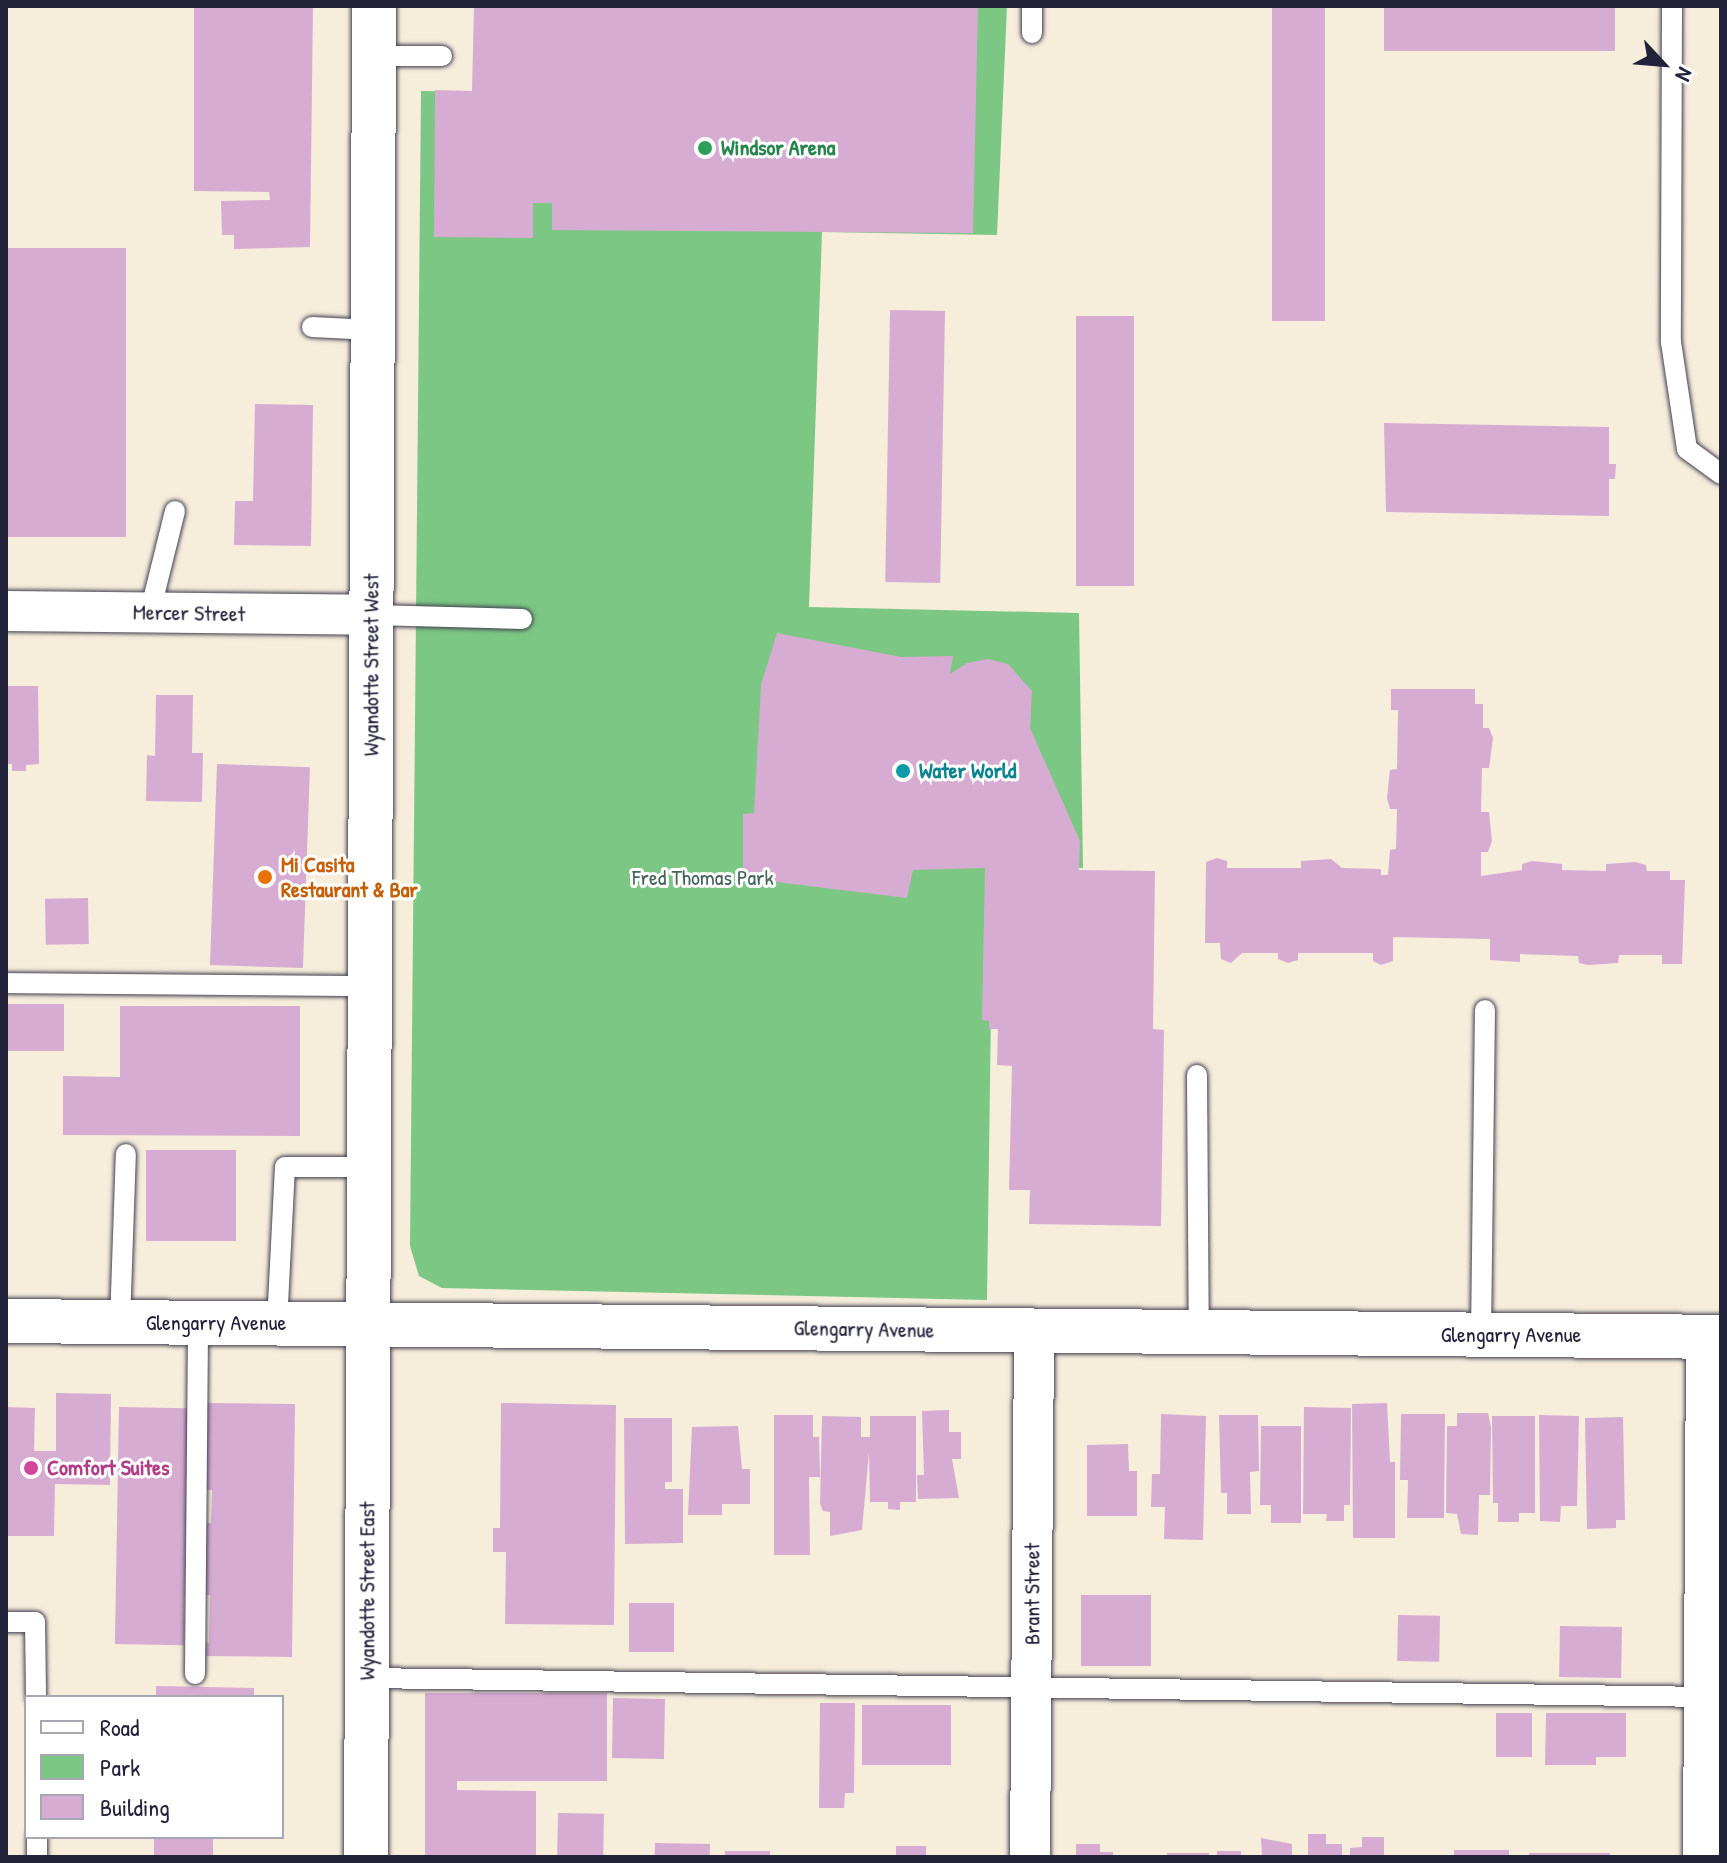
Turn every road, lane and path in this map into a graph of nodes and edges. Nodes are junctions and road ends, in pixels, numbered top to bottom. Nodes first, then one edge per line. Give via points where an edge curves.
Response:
1 (374, 6) edge
2 (1032, 6) edge
3 (1672, 6) edge
4 (1032, 33) dead end
5 (374, 56) junction
6 (442, 56) dead end
7 (312, 327) dead end
8 (373, 330) junction
9 (1721, 474) edge
10 (175, 511) dead end
11 (6, 611) edge
12 (150, 612) junction
13 (372, 615) junction
14 (522, 619) dead end
15 (6, 983) edge
16 (369, 986) junction
17 (1485, 1010) dead end
18 (1197, 1075) dead end
19 (126, 1154) dead end
20 (368, 1167) junction
21 (6, 1321) edge
22 (120, 1322) junction
23 (198, 1323) junction
24 (277, 1324) junction
25 (368, 1324) junction
26 (1034, 1331) junction
27 (1199, 1332) junction
28 (1481, 1335) junction
29 (1714, 1337) edge
30 (6, 1622) edge
31 (195, 1674) dead end
32 (366, 1678) junction
33 (1031, 1687) junction
34 (36, 1695) edge
35 (1704, 1697) junction
36 (366, 1857) edge
37 (1030, 1857) edge
38 (1703, 1857) edge

1 - 5 main road, Wyandotte Street West
2 - 4 lane
3 - 9 lane via 1671,342 1687,449
5 - 6 lane
5 - 8 main road, Wyandotte Street West
7 - 8 lane
8 - 13 main road, Wyandotte Street West
10 - 12 lane
11 - 12 street, Mercer Street
12 - 13 street, Mercer Street
13 - 14 lane
13 - 16 main road, Wyandotte Street West
15 - 16 lane
16 - 20 main road, Wyandotte Street West
17 - 28 lane
18 - 27 lane
19 - 22 lane
20 - 24 lane via 285,1167
20 - 25 main road, Wyandotte Street West
21 - 22 main road, Glengarry Avenue
22 - 23 main road, Glengarry Avenue
23 - 24 main road, Glengarry Avenue
23 - 31 lane
24 - 25 main road, Glengarry Avenue
25 - 26 main road, Glengarry Avenue
25 - 32 main road, Wyandotte Street East
26 - 27 main road, Glengarry Avenue
26 - 33 street, Brant Street
27 - 28 main road, Glengarry Avenue
28 - 29 main road, Glengarry Avenue
29 - 35 street
30 - 34 lane via 35,1622
32 - 33 lane
32 - 36 main road, Wyandotte Street East
33 - 35 lane
33 - 37 street, Brant Street
35 - 38 street

